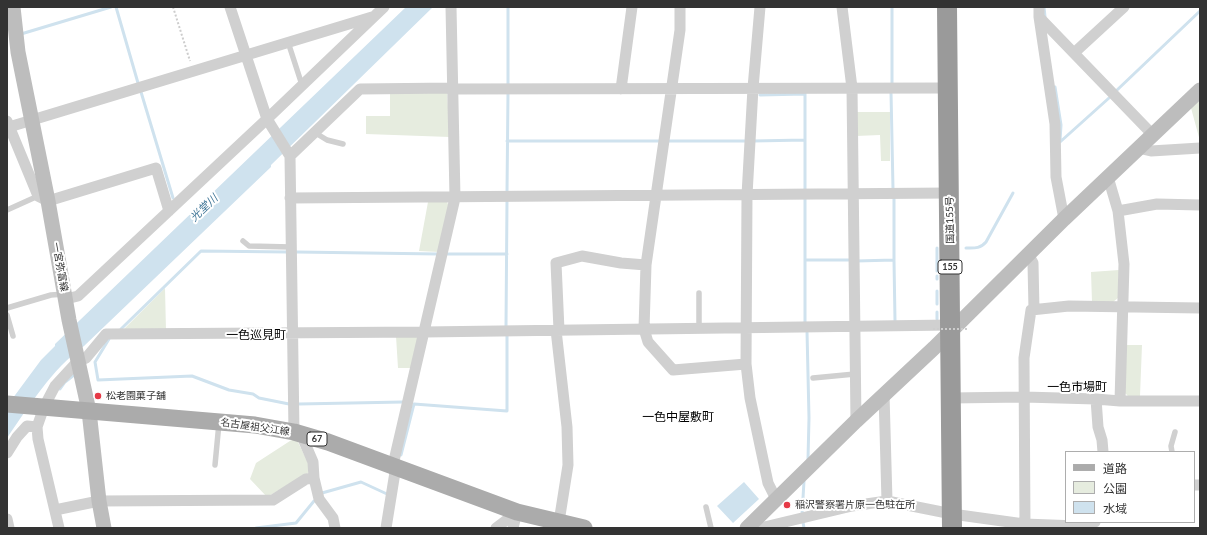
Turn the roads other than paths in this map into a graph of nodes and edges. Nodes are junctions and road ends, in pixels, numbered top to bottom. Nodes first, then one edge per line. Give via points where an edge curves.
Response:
1 (13, 7) edge
2 (230, 7) edge
3 (384, 7) edge
4 (451, 7) edge
5 (632, 7) edge
6 (680, 7) edge
7 (760, 7) edge
8 (842, 7) edge
9 (947, 7) edge
10 (1124, 7) edge
11 (1039, 12) edge
12 (374, 16) junction
13 (288, 42) junction
14 (1074, 53) junction
15 (245, 55) junction
16 (302, 85) junction
17 (753, 88) junction
18 (852, 88) junction
19 (948, 88) junction
20 (453, 89) junction
21 (621, 89) junction
22 (672, 89) junction
23 (1200, 90) edge
24 (31, 120) junction
25 (269, 122) junction
26 (8, 124) edge
27 (314, 132) junction
28 (1152, 134) junction
29 (343, 144) dead end
30 (1138, 148) junction
31 (1200, 148) edge
32 (289, 155) junction
33 (1108, 177) junction
34 (949, 193) junction
35 (852, 194) junction
36 (747, 195) junction
37 (656, 196) junction
38 (290, 198) junction
39 (455, 198) junction
40 (43, 199) junction
41 (1200, 204) edge
42 (7, 210) edge
43 (169, 211) junction
44 (1118, 211) junction
45 (1064, 219) junction
46 (243, 241) dead end
47 (291, 247) junction
48 (1028, 254) junction
49 (646, 265) junction
50 (699, 293) dead end
51 (65, 296) junction
52 (1122, 307) junction
53 (7, 308) edge
54 (1200, 308) edge
55 (1034, 310) junction
56 (7, 315) edge
57 (854, 326) junction
58 (699, 328) junction
59 (746, 328) junction
60 (951, 328) junction
61 (644, 329) junction
62 (558, 330) junction
63 (292, 332) junction
64 (424, 332) junction
65 (13, 336) dead end
66 (78, 360) junction
67 (746, 364) junction
68 (855, 374) junction
69 (813, 378) dead end
70 (884, 394) junction
71 (1024, 397) junction
72 (951, 398) junction
73 (1096, 399) junction
74 (1120, 401) junction
75 (1200, 401) edge
76 (7, 404) edge
77 (41, 407) junction
78 (89, 411) junction
79 (856, 421) junction
80 (219, 422) junction
81 (37, 427) junction
82 (1174, 432) dead end
83 (298, 433) junction
84 (1103, 451) edge
85 (1172, 451) edge
86 (7, 453) edge
87 (215, 465) dead end
88 (394, 466) junction
89 (314, 478) junction
90 (776, 499) junction
91 (99, 501) junction
92 (887, 501) junction
93 (706, 508) dead end
94 (55, 510) junction
95 (7, 519) edge
96 (515, 520) edge
97 (952, 521) edge
98 (559, 522) junction
99 (1092, 523) edge
100 (1025, 526) edge
101 (1078, 527) edge
102 (9, 528) edge
103 (59, 528) edge
104 (104, 528) edge
105 (335, 528) edge
106 (386, 528) edge
107 (496, 528) edge
108 (584, 528) edge
109 (711, 528) edge
110 (751, 528) edge

1 - 24 street, 一宮弥富線 via 18,52
2 - 15 street
3 - 12 street
4 - 20 street
5 - 21 street
6 - 22 street via 680,30
7 - 17 street
8 - 18 street
9 - 19 highway, 国道155号 / 155
10 - 14 street
11 - 14 street
11 - 45 street via 1055,124 1056,177
12 - 13 street
12 - 16 street
13 - 15 street
13 - 16 lane
14 - 28 street
15 - 24 street
15 - 25 street
16 - 25 street
17 - 18 street
17 - 22 street
17 - 36 street
18 - 19 street
18 - 35 street
19 - 34 highway, 国道155号 / 155
20 - 21 street
20 - 27 street via 360,89
20 - 39 street
21 - 22 street
22 - 37 street
23 - 28 street
24 - 26 street
24 - 40 street, 一宮弥富線
25 - 32 street
25 - 43 street
26 - 40 street
27 - 29 lane via 327,140
27 - 32 street
28 - 30 street
30 - 31 street via 1151,151
30 - 33 street
32 - 38 street
33 - 44 street
33 - 45 street
34 - 35 street
34 - 60 highway, 国道155号 / 155
35 - 36 street
35 - 57 street
36 - 37 street
36 - 59 street
37 - 39 street
37 - 49 street
38 - 39 street
38 - 47 street
39 - 64 street
40 - 42 lane
40 - 43 street via 156,168
40 - 51 street, 一宮弥富線
41 - 44 street via 1157,204
43 - 51 street via 78,296
44 - 52 street via 1124,264
45 - 48 street
46 - 47 lane via 248,246
47 - 63 street
48 - 55 street via 1033,263
48 - 60 street
49 - 61 street
49 - 62 street via 582,256 556,263
50 - 58 lane
51 - 53 lane via 51,295
51 - 66 street, 一宮弥富線
52 - 54 street
52 - 55 street via 1069,306
52 - 74 street
55 - 71 street via 1031,310 1024,358
56 - 65 lane
57 - 59 street
57 - 60 street
57 - 68 street
58 - 59 street
58 - 61 street
59 - 67 street
60 - 70 street
60 - 72 highway, 国道155号 / 155
61 - 62 street
61 - 67 street via 648,342 673,370
62 - 64 street
62 - 98 street via 568,465
63 - 64 street
63 - 66 street via 106,334 86,358
63 - 83 street
64 - 88 street
66 - 77 street
66 - 78 street, 一宮弥富線
67 - 90 street via 750,398 768,483
68 - 69 lane
68 - 79 street
70 - 79 street
70 - 92 street
71 - 72 street
71 - 73 street
71 - 100 street
72 - 97 highway, 国道155号 / 155
73 - 74 street
73 - 84 street
74 - 75 street
76 - 77 main road, 名古屋祖父江線 / 67
77 - 78 main road, 名古屋祖父江線 / 67
77 - 81 street
78 - 80 main road, 名古屋祖父江線 / 67
78 - 91 street, 一宮弥富線
79 - 90 street
80 - 83 main road, 名古屋祖父江線 / 67
80 - 87 lane
81 - 86 street via 27,426
81 - 94 street
82 - 85 lane
83 - 88 main road, 名古屋祖父江線 / 67
83 - 89 street via 312,462
88 - 96 main road, 名古屋祖父江線 / 67
88 - 106 street
89 - 91 street via 306,480 273,500
89 - 105 street via 319,498 333,518
90 - 110 street
91 - 94 street
91 - 104 street, 一宮弥富線
92 - 97 street
92 - 110 street
93 - 109 lane
94 - 103 street
95 - 102 street
96 - 98 main road, 名古屋祖父江線 / 67
96 - 107 street
97 - 100 street
98 - 108 main road, 名古屋祖父江線 / 67
99 - 101 street
100 - 101 street

